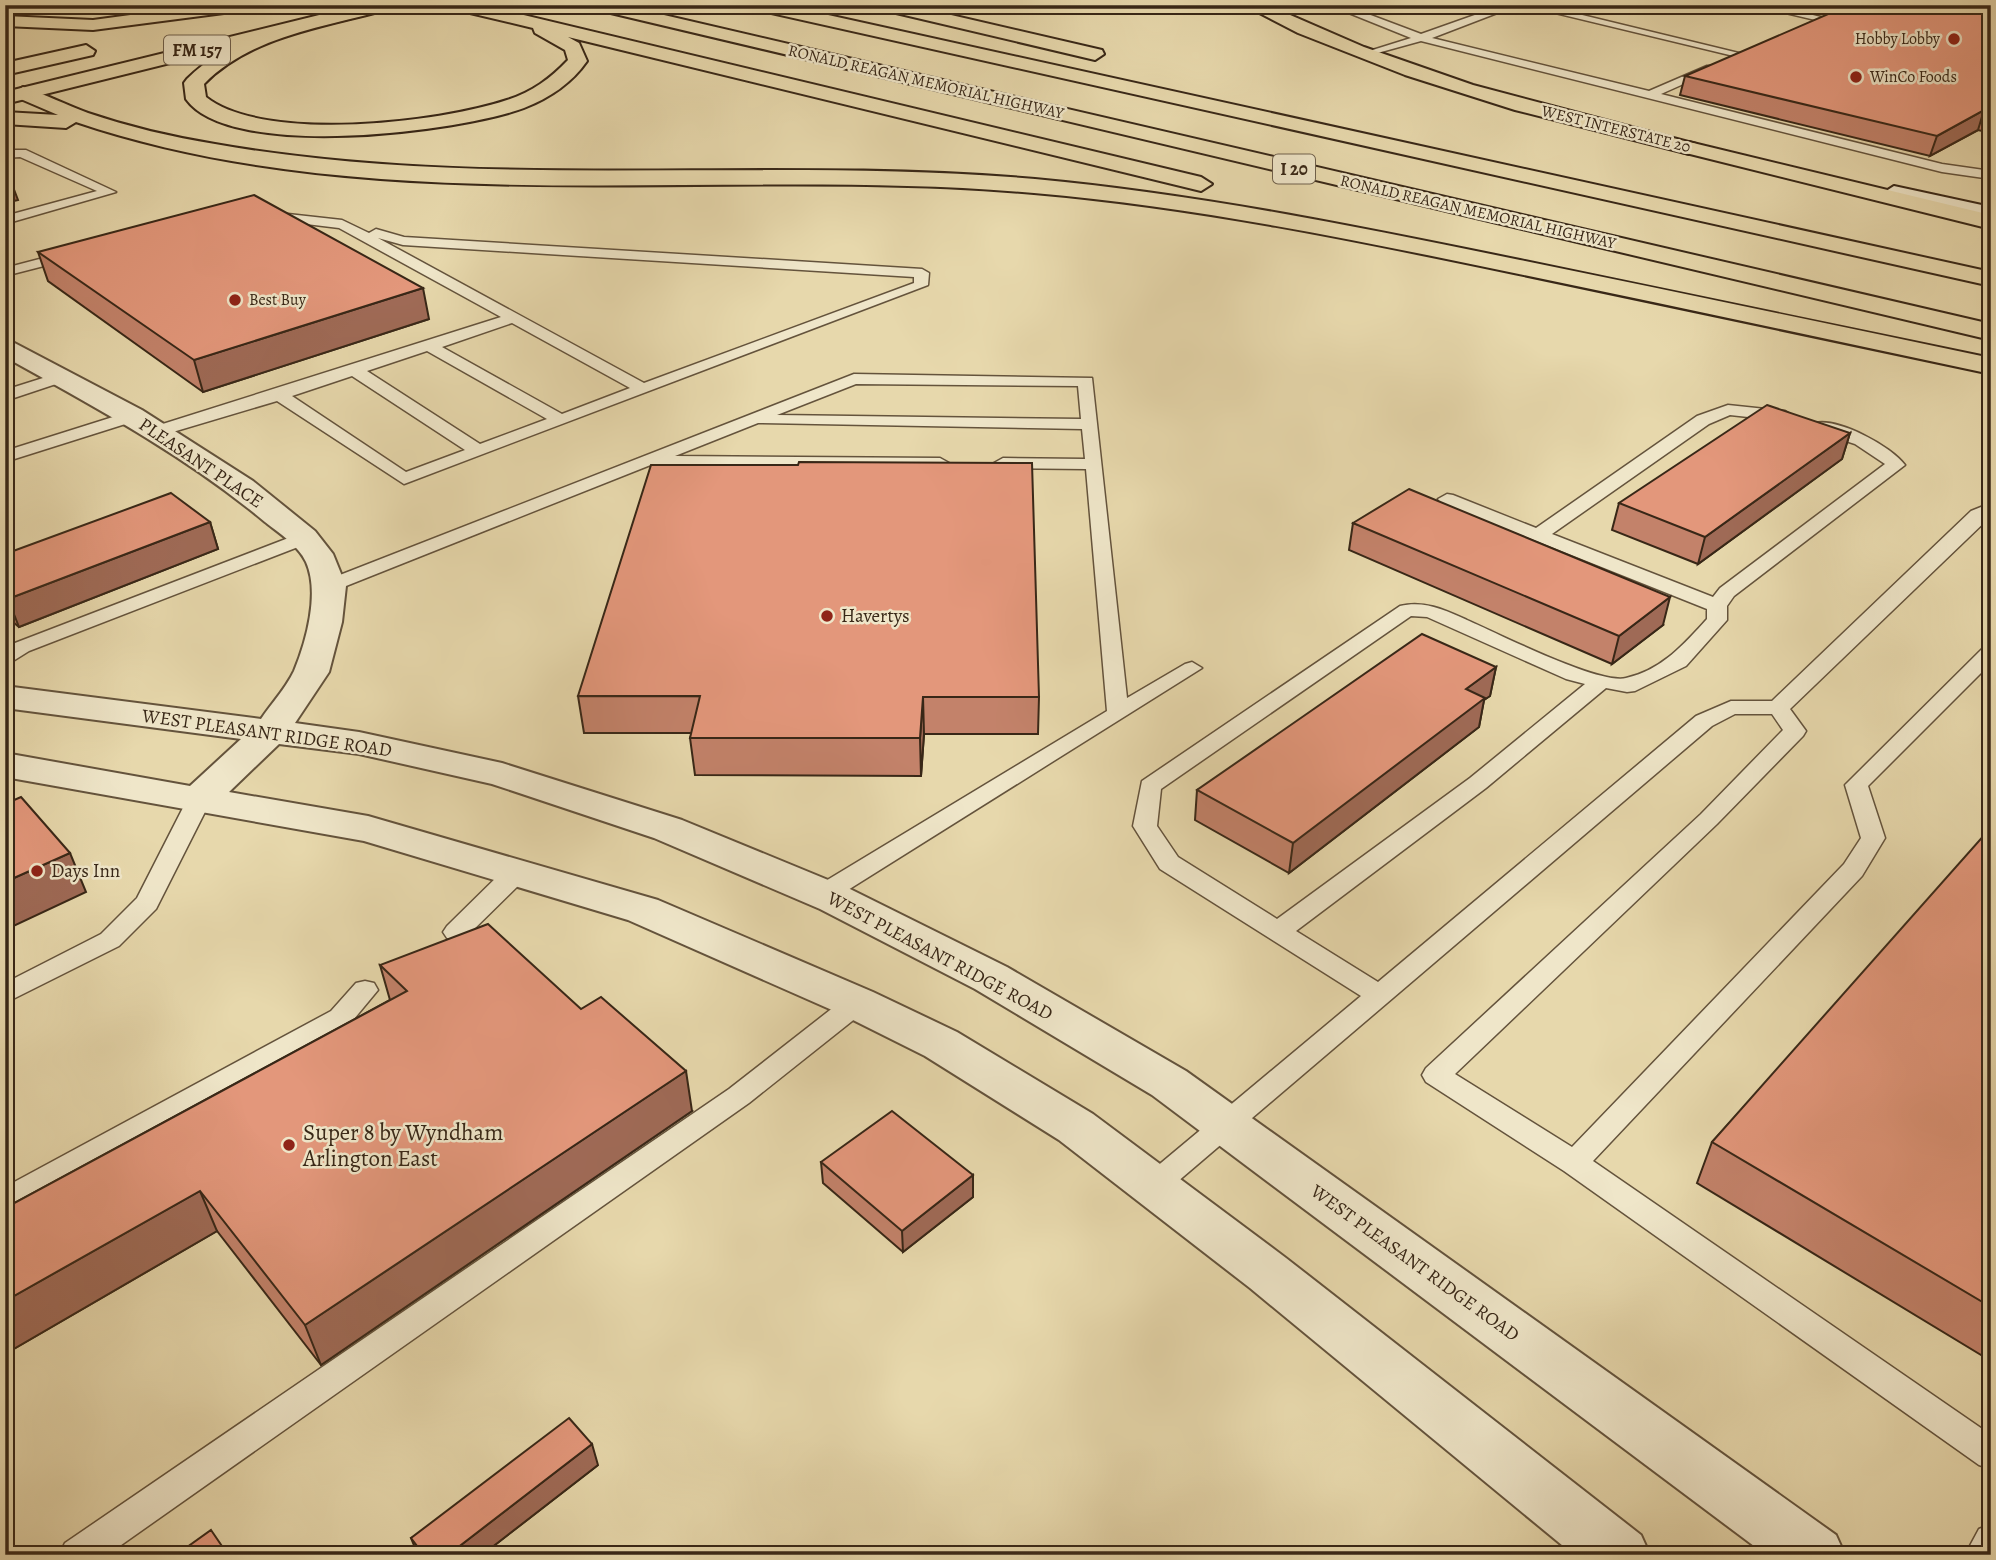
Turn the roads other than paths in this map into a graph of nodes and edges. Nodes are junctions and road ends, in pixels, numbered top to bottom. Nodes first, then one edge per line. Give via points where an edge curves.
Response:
1 (247, 5) edge
2 (268, 5) edge
3 (459, 5) edge
4 (598, 5) edge
5 (758, 5) edge
6 (885, 5) edge
7 (1252, 5) edge
8 (1334, 5) edge
9 (1513, 5) edge
10 (1527, 5) edge
11 (1756, 5) edge
12 (377, 7) edge
13 (1829, 18) joint
14 (5, 21) edge
15 (523, 22) junction
16 (1807, 27) edge
17 (135, 38) dead end
18 (1421, 38) junction
19 (109, 45) dead end
20 (1747, 53) joint
21 (1367, 55) junction
22 (1110, 58) dead end
23 (5, 69) edge
24 (11, 92) edge
25 (1650, 95) junction
26 (1264, 96) dead end
27 (5, 118) edge
28 (131, 134) junction
29 (1689, 148) junction
30 (5, 153) edge
31 (1991, 176) edge
32 (256, 214) edge
33 (1991, 214) edge
34 (5, 220) edge
35 (1991, 222) edge
36 (342, 224) junction
37 (85, 251) edge
38 (1900, 258) junction
39 (5, 272) edge
40 (1991, 279) edge
41 (1606, 285) junction
42 (513, 318) junction
43 (1991, 332) edge
44 (5, 346) edge
45 (429, 346) junction
46 (1991, 366) edge
47 (354, 370) junction
48 (62, 376) junction
49 (643, 390) junction
50 (279, 395) junction
51 (5, 396) edge
52 (752, 419) junction
53 (561, 420) junction
54 (144, 424) junction
55 (1090, 424) junction
56 (479, 451) junction
57 (5, 457) edge
58 (648, 460) junction
59 (955, 463) edge
60 (982, 463) edge
61 (1094, 464) junction
62 (1447, 499) dead end
63 (1991, 508) edge
64 (1539, 534) junction
65 (304, 538) junction
66 (329, 586) junction
67 (1717, 606) junction
68 (1991, 651) edge
69 (5, 660) edge
70 (1192, 668) dead end
71 (1601, 681) junction
72 (5, 697) edge
73 (1778, 708) junction
74 (1118, 713) junction
75 (271, 731) junction
76 (5, 765) edge
77 (200, 798) junction
78 (516, 873) junction
79 (823, 894) junction
80 (1278, 931) junction
81 (456, 932) dead end
82 (365, 990) dead end
83 (5, 994) edge
84 (1380, 995) junction
85 (857, 1003) junction
86 (1225, 1124) junction
87 (1574, 1164) junction
88 (1153, 1186) junction
89 (5, 1201) edge
90 (1991, 1454) edge
91 (1991, 1542) edge
92 (77, 1555) edge
93 (1620, 1555) edge
94 (1815, 1555) edge
95 (1983, 1555) edge

1 - 14 main road via 93,25
2 - 17 main road, FM 157
3 - 15 main road
4 - 43 main road, RONALD REAGAN MEMORIAL HIGHWAY / I 20
5 - 38 main road, RONALD REAGAN MEMORIAL HIGHWAY / I 20
6 - 22 main road
7 - 21 main road, WEST INTERSTATE 20
8 - 18 lane
9 - 18 lane
10 - 20 lane
11 - 13 lane
12 - 15 main road via 219,60 194,83 196,99 216,114 253,124 317,131 405,126 489,111 555,86 571,75 578,61 573,47
12 - 24 main road, FM 157
13 - 16 lane
15 - 41 main road via 803,86
18 - 21 lane
18 - 25 lane
19 - 23 main road
20 - 25 lane
21 - 29 main road, WEST INTERSTATE 20 via 1496,98
24 - 28 main road
25 - 31 lane via 1942,168
26 - 38 main road via 1499,156 1814,225
27 - 28 main road via 55,120
28 - 41 main road via 306,165 379,172 600,178 868,176 1061,189 1264,216
29 - 33 street, WEST INTERSTATE 20
29 - 35 main road
30 - 34 lane via 22,153 109,192
32 - 36 lane
36 - 42 lane
36 - 49 lane via 403,241 922,273 921,285
37 - 39 lane
38 - 40 main road, RONALD REAGAN MEMORIAL HIGHWAY / I 20
41 - 46 main road
42 - 45 lane
42 - 49 lane
44 - 48 street, PLEASANT PLACE
45 - 47 lane
45 - 53 lane
47 - 50 lane
47 - 56 lane
48 - 51 lane
48 - 54 street, PLEASANT PLACE
49 - 53 lane
50 - 54 lane
50 - 56 lane via 404,479
52 - 55 lane
52 - 55 lane via 854,379 1086,381
52 - 58 lane
53 - 56 lane
54 - 57 lane
54 - 65 street, PLEASANT PLACE via 242,487
55 - 61 lane
58 - 59 lane
58 - 66 lane
60 - 61 lane
61 - 74 lane
62 - 64 lane
63 - 73 lane via 1978,515
64 - 67 lane
64 - 67 lane via 1703,421 1728,410 1774,412 1862,439 1883,450 1896,465 1727,592
65 - 66 street, PLEASANT PLACE via 322,561
65 - 69 lane via 22,647
66 - 75 street, PLEASANT PLACE via 325,622 311,671
67 - 71 lane via 1717,620 1679,662 1627,686
68 - 87 lane via 1856,785 1873,838 1853,870
70 - 74 lane
71 - 80 lane via 1478,783
71 - 80 lane via 1573,675 1430,611 1407,610 1150,786 1145,826 1169,863
72 - 75 street, WEST PLEASANT RIDGE ROAD
73 - 84 lane via 1731,707 1704,721
73 - 87 lane via 1795,731 1699,828 1436,1075
74 - 79 lane
75 - 77 street, PLEASANT PLACE
75 - 79 street, WEST PLEASANT RIDGE ROAD via 359,743 502,775 668,830
76 - 77 street
77 - 78 street via 368,829
77 - 83 lane via 147,903 110,940
78 - 81 lane
78 - 85 street via 643,910
79 - 86 street, WEST PLEASANT RIDGE ROAD via 991,978 1169,1083
80 - 84 lane
82 - 89 lane via 340,1018
84 - 86 lane
85 - 88 street via 941,1044 1076,1127
85 - 92 lane via 739,1096
86 - 88 lane
86 - 94 street, WEST PLEASANT RIDGE ROAD
87 - 90 lane
88 - 93 street via 1268,1272
91 - 95 lane

